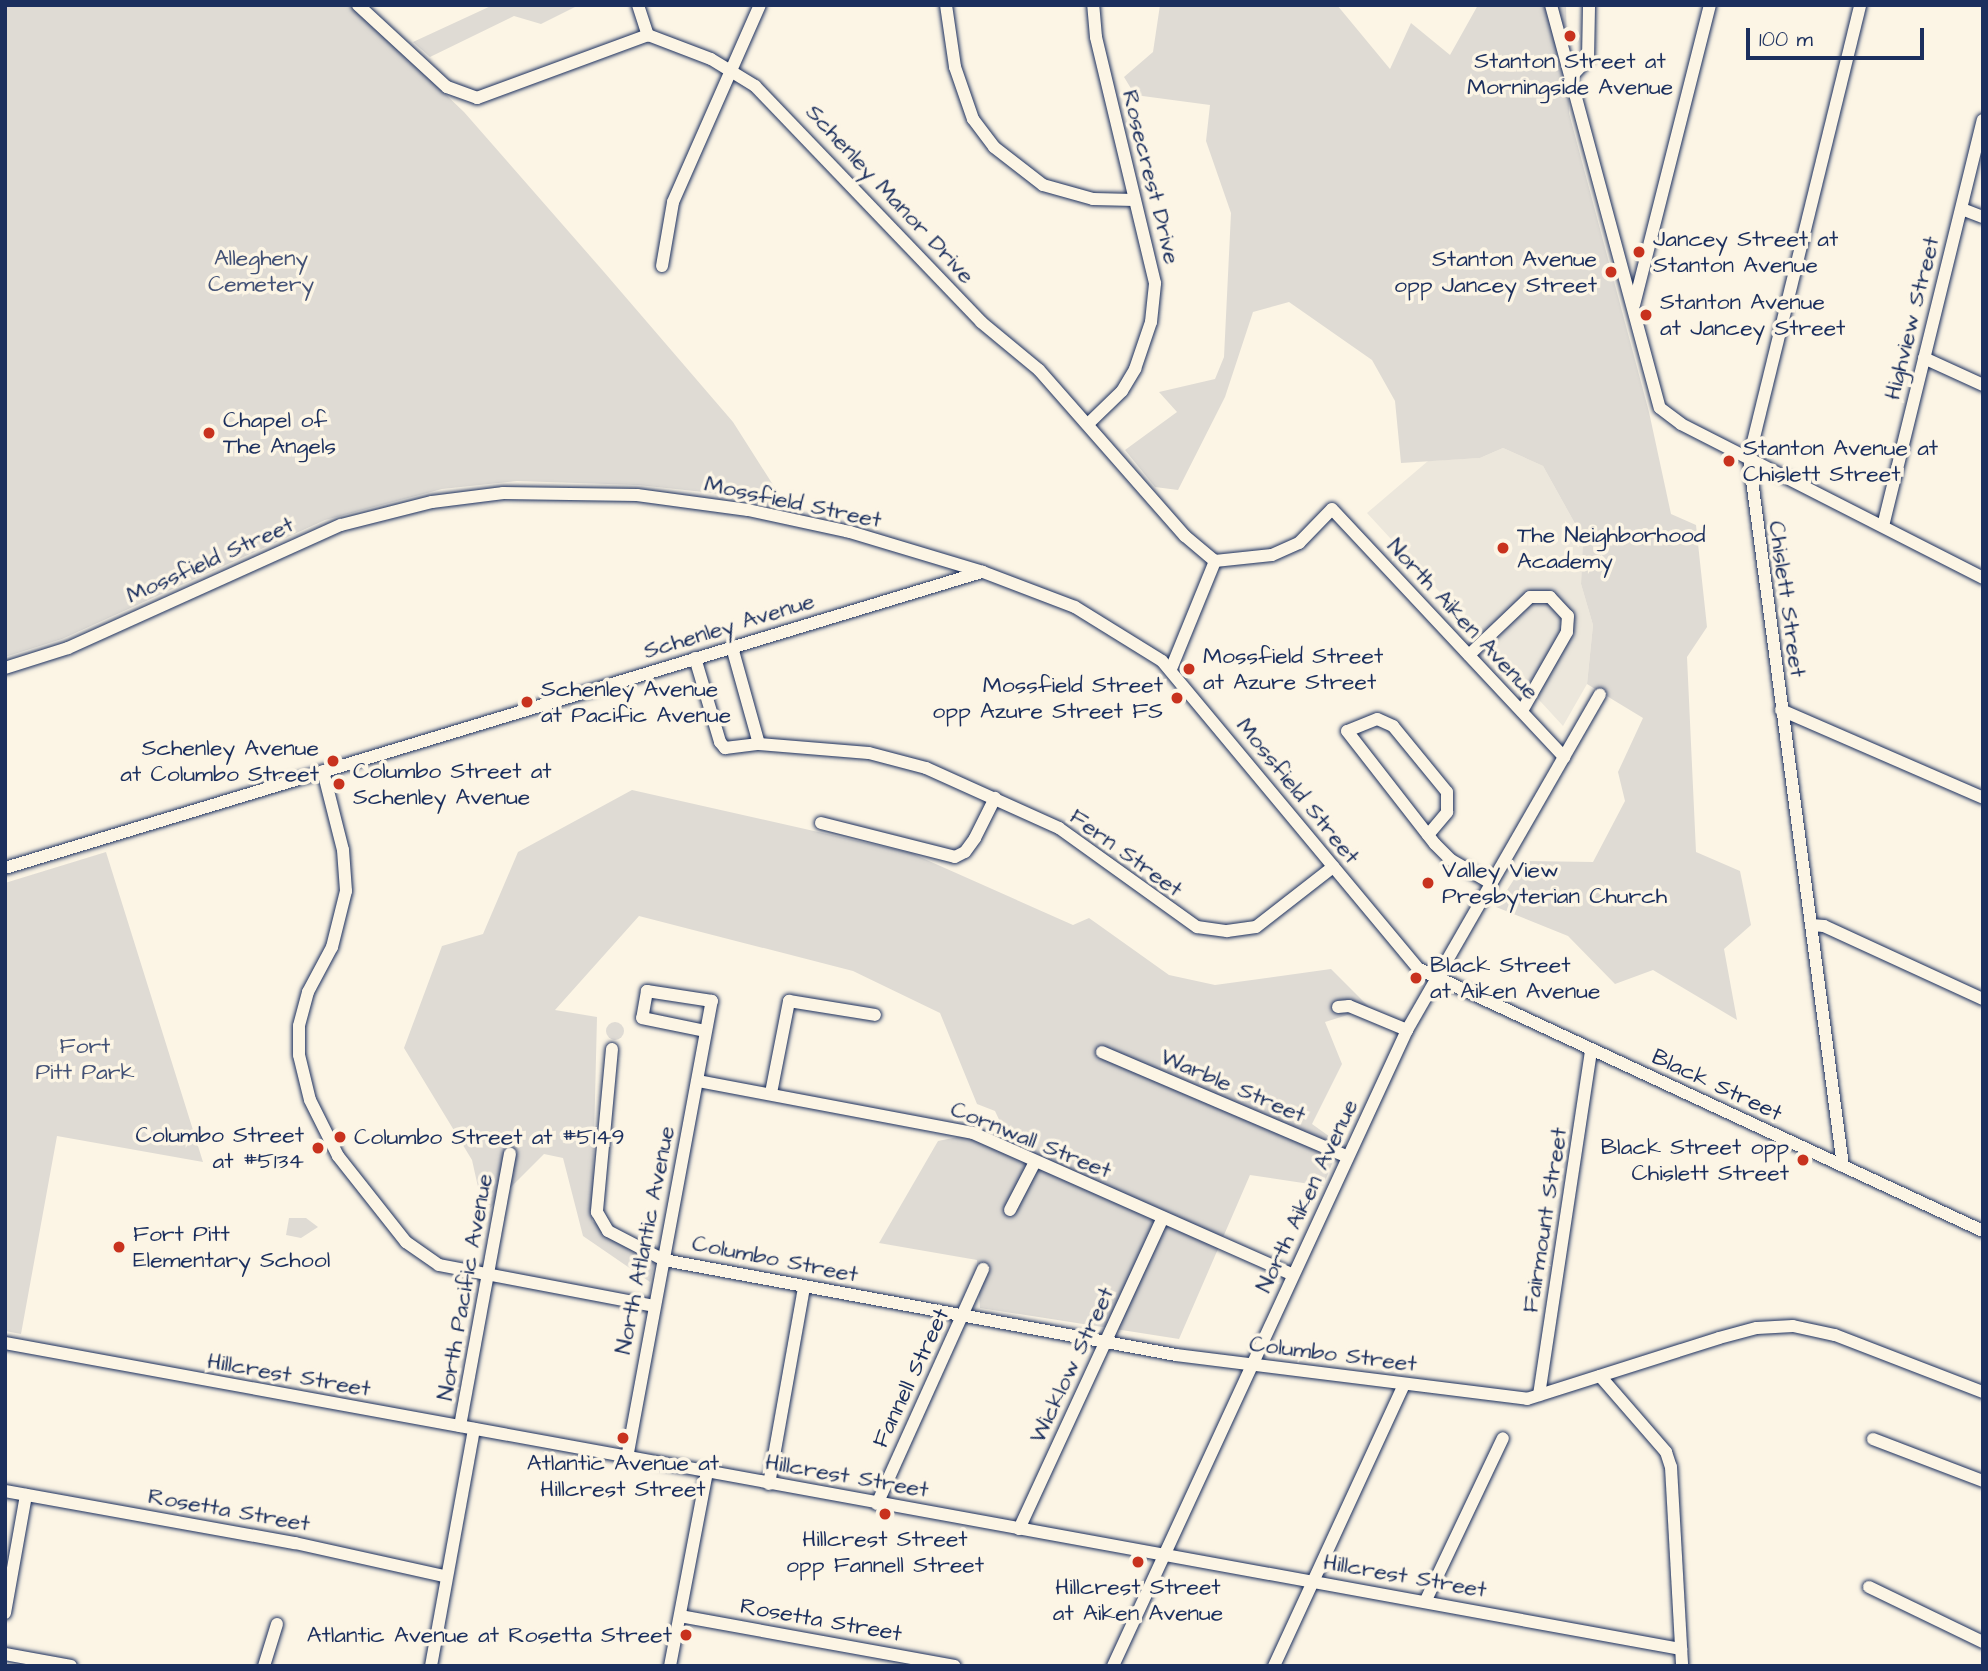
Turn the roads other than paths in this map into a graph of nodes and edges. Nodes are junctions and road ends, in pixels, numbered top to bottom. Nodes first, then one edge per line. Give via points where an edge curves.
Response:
1 (358, 5) edge
2 (638, 5) edge
3 (760, 5) edge
4 (946, 5) edge
5 (1093, 5) edge
6 (1550, 5) edge
7 (1589, 5) edge
8 (1710, 5) edge
9 (1860, 5) edge
10 (648, 35) junction
11 (732, 72) junction
12 (1571, 77) junction
13 (1983, 120) edge
14 (1134, 200) junction
15 (1962, 209) junction
16 (1983, 217) edge
17 (662, 266) dead end
18 (1633, 309) junction
19 (1924, 358) junction
20 (1983, 385) edge
21 (1090, 423) junction
22 (1749, 458) junction
23 (1883, 526) junction
24 (1215, 561) junction
25 (983, 572) junction
26 (1983, 578) edge
27 (732, 647) junction
28 (1468, 655) junction
29 (695, 658) junction
30 (5, 668) edge
31 (1171, 668) junction
32 (1601, 695) dead end
33 (1781, 710) junction
34 (1522, 711) junction
35 (759, 744) junction
36 (1564, 757) junction
37 (323, 771) junction
38 (995, 798) junction
39 (1983, 798) edge
40 (821, 823) dead end
41 (1428, 835) junction
42 (1333, 867) junction
43 (5, 868) edge
44 (1490, 883) junction
45 (1811, 925) junction
46 (1434, 977) junction
47 (1983, 999) edge
48 (1338, 1007) dead end
49 (875, 1015) dead end
50 (1407, 1030) junction
51 (705, 1031) junction
52 (612, 1049) dead end
53 (1591, 1050) junction
54 (1102, 1052) dead end
55 (698, 1081) junction
56 (771, 1093) junction
57 (510, 1154) dead end
58 (1348, 1157) junction
59 (1035, 1162) junction
60 (1843, 1166) junction
61 (1010, 1210) dead end
62 (1163, 1218) junction
63 (1983, 1231) edge
64 (664, 1260) junction
65 (982, 1269) dead end
66 (1293, 1275) junction
67 (488, 1277) junction
68 (804, 1287) junction
69 (653, 1306) junction
70 (964, 1314) junction
71 (1106, 1340) junction
72 (5, 1343) edge
73 (1252, 1365) junction
74 (1600, 1376) junction
75 (1405, 1385) junction
76 (1983, 1392) edge
77 (1539, 1395) junction
78 (460, 1426) junction
79 (474, 1429) junction
80 (1503, 1438) dead end
81 (1873, 1439) dead end
82 (627, 1458) junction
83 (708, 1472) junction
84 (1983, 1481) edge
85 (769, 1484) junction
86 (5, 1491) edge
87 (26, 1494) junction
88 (877, 1504) junction
89 (1018, 1529) junction
90 (1164, 1555) junction
91 (444, 1576) junction
92 (1313, 1582) junction
93 (1869, 1587) dead end
94 (1426, 1600) junction
95 (5, 1613) edge
96 (680, 1616) junction
97 (277, 1624) dead end
98 (1983, 1642) edge
99 (1681, 1649) junction
100 (5, 1654) edge
101 (71, 1666) edge
102 (264, 1666) edge
103 (431, 1666) edge
104 (670, 1666) edge
105 (954, 1666) edge
106 (1113, 1666) edge
107 (1274, 1666) edge
108 (1682, 1666) edge

1 - 10 street via 447,87 477,98
2 - 10 street
3 - 11 street
4 - 14 street via 955,67 973,119 994,147 1019,171 1043,184 1093,199
5 - 14 street, Rosecrest Drive via 1096,37
6 - 12 street
7 - 12 street via 1588,59
8 - 18 street
9 - 22 street, Chislett Street
10 - 11 street, Schenley Manor Drive
11 - 17 street via 673,202
11 - 21 street, Schenley Manor Drive via 785,113 981,322 1039,370
12 - 18 street
13 - 15 street, Highview Street
14 - 21 street, Rosecrest Drive via 1155,283 1151,322 1122,391
15 - 16 street
15 - 19 street, Highview Street
18 - 22 street via 1660,408 1681,424
19 - 20 street
19 - 23 street, Highview Street
21 - 24 street, Schenley Manor Drive via 1185,536
22 - 23 street
22 - 33 street, Chislett Street
23 - 26 street
24 - 28 street, North Aiken Avenue via 1236,562 1281,551 1298,543 1332,509
24 - 31 street
25 - 27 street, Schenley Avenue
25 - 30 street, Mossfield Street via 850,532 688,500 556,492 489,494 396,509 341,525 68,648
25 - 31 street, Mossfield Street via 1075,607
27 - 29 street, Schenley Avenue
27 - 35 street
28 - 34 street, North Aiken Avenue
28 - 34 street via 1530,597 1550,597 1568,616 1567,632
29 - 35 street, Fern Street via 720,742 725,748
29 - 37 street, Schenley Avenue
31 - 42 street, Mossfield Street
32 - 36 street, North Aiken Avenue
33 - 39 street
33 - 45 street, Chislett Street
34 - 36 street, North Aiken Avenue
35 - 38 street, Fern Street via 869,753 926,768
36 - 44 street, North Aiken Avenue
37 - 43 street, Schenley Avenue
37 - 67 street via 343,850 346,891 332,947 308,992 299,1026 299,1055 310,1100 338,1156 406,1242 439,1265
38 - 40 street via 975,838 965,852 954,857
38 - 42 street, Fern Street via 1059,828 1197,927 1227,931 1256,927
41 - 41 street via 1447,812 1447,792 1393,726 1377,719 1347,731
41 - 44 street via 1451,860
42 - 46 street, Mossfield Street via 1419,969
44 - 46 street, North Aiken Avenue
45 - 47 street
45 - 60 street, Chislett Street
46 - 50 street, North Aiken Avenue
46 - 53 street, Black Street
48 - 50 street via 1349,1006
49 - 56 street via 789,1001
50 - 58 street, North Aiken Avenue
51 - 51 street, North Atlantic Avenue via 712,1001 647,990 642,1018
51 - 55 street, North Atlantic Avenue
52 - 64 street, Columbo Street via 597,1212 608,1231
53 - 60 street, Black Street
53 - 77 street, Fairmount Street
54 - 58 street, Warble Street
55 - 56 street, Cornwall Street
55 - 64 street, North Atlantic Avenue
56 - 59 street, Cornwall Street via 933,1122 974,1133
57 - 67 street, North Pacific Avenue
58 - 66 street, North Aiken Avenue
59 - 61 street
59 - 62 street, Cornwall Street
60 - 63 street, Black Street
62 - 66 street, Cornwall Street
62 - 71 street, Wicklow Street
64 - 68 street, Columbo Street
64 - 69 street, North Atlantic Avenue
65 - 70 street, Fannell Street
66 - 73 street, North Aiken Avenue
67 - 69 street
67 - 78 street, North Pacific Avenue
68 - 70 street, Columbo Street
68 - 85 street
69 - 82 street, North Atlantic Avenue
70 - 71 street, Columbo Street
70 - 88 street, Fannell Street
71 - 73 street, Columbo Street
71 - 89 street, Wicklow Street
72 - 78 street, Hillcrest Street
73 - 75 street, Columbo Street
73 - 90 street, North Aiken Avenue
74 - 76 street, Columbo Street via 1756,1328 1793,1326 1835,1335
74 - 77 street, Columbo Street
74 - 99 street via 1666,1452 1671,1467
75 - 77 street, Columbo Street via 1527,1399
75 - 92 street
78 - 79 street, Hillcrest Street
79 - 82 street, Hillcrest Street
79 - 91 street, North Pacific Avenue
80 - 94 street
81 - 84 street
82 - 83 street, Hillcrest Street
83 - 85 street, Hillcrest Street
83 - 96 street
85 - 88 street, Hillcrest Street
86 - 87 street, Rosetta Street
87 - 91 street, Rosetta Street via 295,1543
87 - 95 street
88 - 89 street, Hillcrest Street
89 - 90 street, Hillcrest Street
90 - 92 street, Hillcrest Street
90 - 106 street, North Aiken Avenue
91 - 103 street, North Pacific Avenue
92 - 94 street, Hillcrest Street
92 - 107 street
93 - 98 street
94 - 99 street, Hillcrest Street
96 - 104 street
96 - 105 street, Rosetta Street
97 - 102 street
99 - 108 street
100 - 101 street

